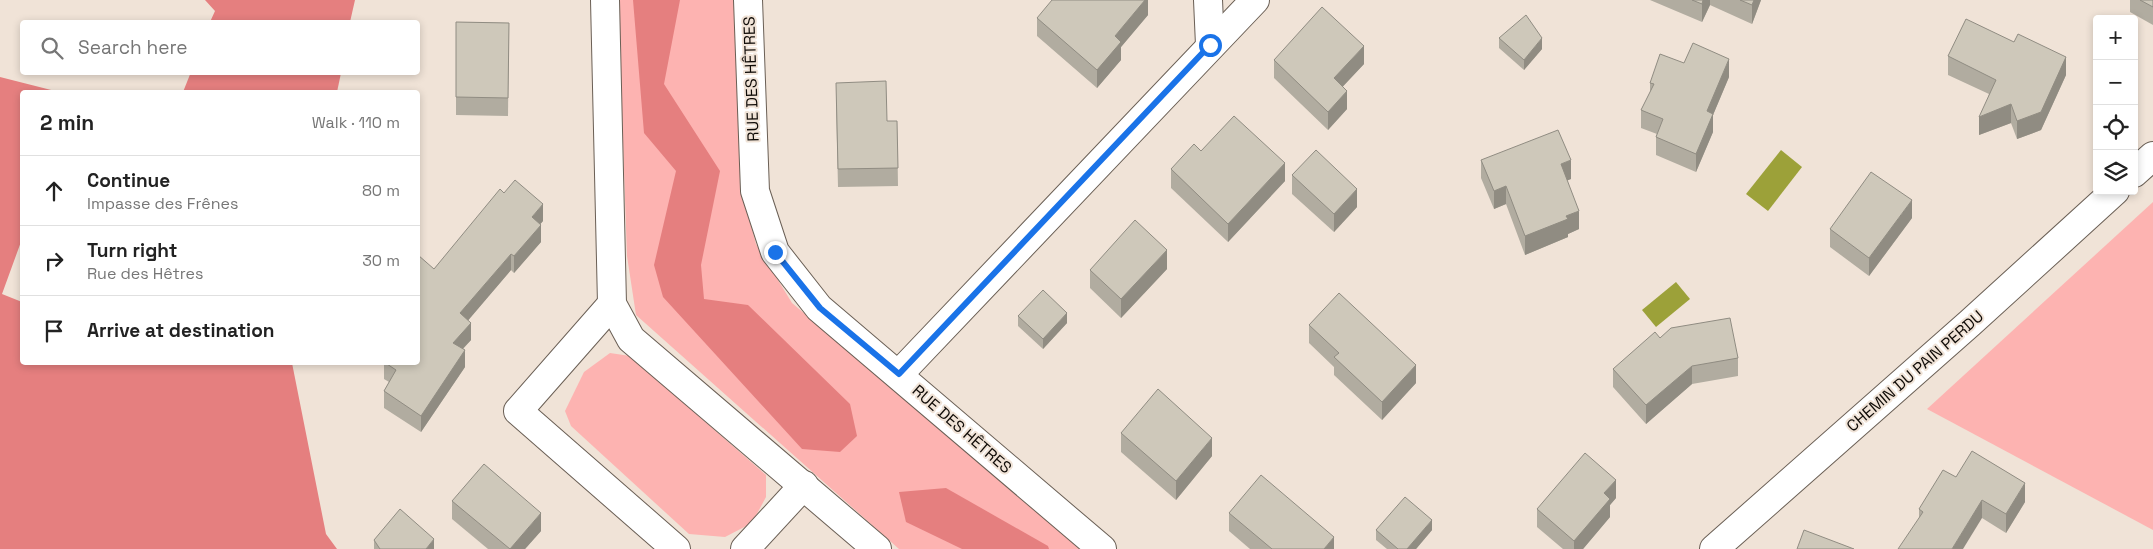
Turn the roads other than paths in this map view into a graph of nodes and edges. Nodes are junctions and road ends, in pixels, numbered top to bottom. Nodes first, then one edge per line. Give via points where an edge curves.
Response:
1 (605, 0) edge
2 (748, 0) edge
3 (1208, 0) edge
4 (1255, 0) edge
5 (1210, 45) junction
6 (2153, 156) edge
7 (2138, 169) edge
8 (2110, 195) edge
9 (612, 304) junction
10 (899, 374) junction
11 (804, 485) junction
12 (676, 549) edge
13 (745, 549) edge
14 (877, 549) edge
15 (1102, 549) edge
16 (1714, 549) edge

1 - 9 street
2 - 10 street, RUE DES HÊTRES via 755,191 775,252 820,308
3 - 5 street
4 - 5 street
5 - 10 street
6 - 7 street
8 - 16 street, CHEMIN DU PAIN PERDU
9 - 11 street via 631,339
9 - 12 street via 518,411
10 - 15 street, RUE DES HÊTRES
11 - 13 street
11 - 14 street

